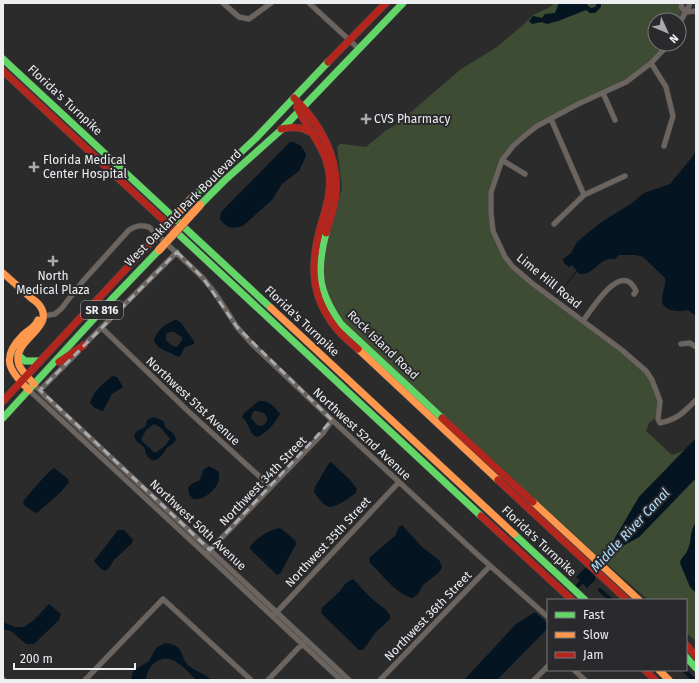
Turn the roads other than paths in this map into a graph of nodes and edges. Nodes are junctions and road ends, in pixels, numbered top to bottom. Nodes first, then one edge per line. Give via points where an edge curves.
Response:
1 (223, 3) edge
2 (271, 3) edge
3 (309, 3) edge
4 (386, 3) edge
5 (402, 3) edge
6 (682, 3) edge
7 (690, 3) edge
8 (696, 11) edge
9 (686, 12) junction
10 (349, 40) junction
11 (359, 49) junction
12 (661, 52) edge
13 (3, 59) edge
14 (651, 63) junction
15 (3, 71) edge
16 (603, 93) junction
17 (294, 98) junction
18 (301, 109) junction
19 (551, 119) junction
20 (614, 120) dead end
21 (281, 130) junction
22 (315, 135) junction
23 (664, 146) dead end
24 (502, 160) junction
25 (525, 174) dead end
26 (625, 176) dead end
27 (584, 195) junction
28 (554, 224) dead end
29 (177, 252) junction
30 (3, 273) edge
31 (634, 294) dead end
32 (37, 304) junction
33 (44, 316) junction
34 (583, 321) junction
35 (102, 328) junction
36 (681, 344) dead end
37 (84, 345) junction
38 (696, 347) edge
39 (5, 355) edge
40 (18, 355) junction
41 (40, 361) junction
42 (47, 371) junction
43 (24, 379) junction
44 (34, 388) junction
45 (696, 400) edge
46 (3, 401) edge
47 (3, 418) edge
48 (332, 420) junction
49 (99, 446) junction
50 (95, 451) junction
51 (125, 471) junction
52 (121, 475) junction
53 (399, 482) junction
54 (271, 486) junction
55 (150, 498) junction
56 (208, 552) junction
57 (593, 562) junction
58 (490, 566) junction
59 (601, 569) junction
60 (583, 598) edge
61 (571, 599) edge
62 (626, 599) edge
63 (638, 599) edge
64 (275, 614) junction
65 (547, 616) edge
66 (304, 642) junction
67 (687, 646) edge
68 (696, 656) edge
69 (687, 658) edge
70 (547, 667) edge
71 (696, 668) edge
72 (575, 671) edge
73 (647, 671) edge
74 (660, 671) edge
75 (85, 680) edge
76 (251, 680) edge
77 (268, 680) edge
78 (341, 680) edge
79 (349, 680) edge
80 (380, 680) edge
81 (534, 680) edge
82 (585, 680) edge
83 (655, 680) edge
84 (669, 680) edge

1 - 2 street via 239,17 248,19
3 - 10 street
4 - 10 main road, West Oakland Park Boulevard / SR 816
5 - 11 main road, West Oakland Park Boulevard / SR 816
6 - 9 street via 681,7
7 - 9 street
8 - 9 street
10 - 11 street
10 - 17 main road, West Oakland Park Boulevard / SR 816
11 - 18 main road, West Oakland Park Boulevard / SR 816
12 - 14 street, Lime Hill Road
13 - 60 main road, Florida's Turnpike
14 - 16 street, Lime Hill Road via 626,82
14 - 23 street via 666,87 673,116
15 - 61 main road, Florida's Turnpike
16 - 19 street, Lime Hill Road
16 - 20 street
17 - 18 main road, Rock Island Road
17 - 41 main road, West Oakland Park Boulevard / SR 816, bridge via 192,198
18 - 21 main road, West Oakland Park Boulevard / SR 816
18 - 22 main road, Rock Island Road
18 - 57 main road, Rock Island Road via 325,139 336,170 336,200 324,242 321,270 321,282 330,308 341,324
19 - 24 street, Lime Hill Road via 523,137
19 - 27 street
21 - 22 main road via 300,126
21 - 42 main road, West Oakland Park Boulevard / SR 816, bridge via 200,205
22 - 57 main road, Rock Island Road via 325,157 330,186 313,260 313,283 324,312 336,329
24 - 25 street
24 - 34 street, Lime Hill Road via 491,192 491,213 493,231 504,257 533,284
26 - 27 street
27 - 28 street
29 - 33 street, Northwest 52nd Avenue via 153,229 135,226 61,309 55,314
29 - 35 street
29 - 48 street, Northwest 52nd Avenue via 204,278 237,327
30 - 32 main road
31 - 34 street via 636,291 633,284 621,280 600,297
32 - 33 main road
32 - 39 main road via 39,314 36,324
33 - 40 main road via 41,326 25,342
34 - 45 street, Lime Hill Road via 646,371 660,401 660,423 673,420
35 - 37 street
35 - 54 street, Northwest 51st Avenue
36 - 38 street via 690,343
37 - 42 main road
37 - 44 street
39 - 43 main road via 8,370
40 - 41 main road via 26,362
40 - 43 main road
41 - 43 main road, West Oakland Park Boulevard / SR 816
42 - 44 main road, West Oakland Park Boulevard / SR 816
43 - 44 main road
43 - 46 main road, West Oakland Park Boulevard / SR 816
44 - 47 main road, West Oakland Park Boulevard / SR 816
44 - 49 street, Northwest 50th Avenue
44 - 50 street, Northwest 50th Avenue
48 - 53 street, Northwest 52nd Avenue
48 - 54 street, Northwest 34th Street via 323,433
49 - 50 street
49 - 51 street, Northwest 50th Avenue
50 - 52 street, Northwest 50th Avenue
51 - 52 street
51 - 55 street, Northwest 50th Avenue
52 - 55 street, Northwest 50th Avenue
53 - 58 street, Northwest 52nd Avenue
53 - 64 street, Northwest 35th Street
54 - 56 street, Northwest 34th Street
55 - 56 street, Northwest 50th Avenue
56 - 64 street, Northwest 50th Avenue
57 - 59 main road, Rock Island Road
58 - 65 street, Northwest 52nd Avenue
58 - 80 street, Northwest 36th Street
59 - 62 main road, Rock Island Road
59 - 63 main road, Rock Island Road
64 - 66 street, Northwest 50th Avenue
66 - 77 street
66 - 78 street, Northwest 50th Avenue
66 - 79 street, Northwest 50th Avenue
67 - 68 main road
69 - 71 main road
70 - 81 street
72 - 82 street
73 - 83 main road
74 - 84 main road
75 - 76 street via 163,599

